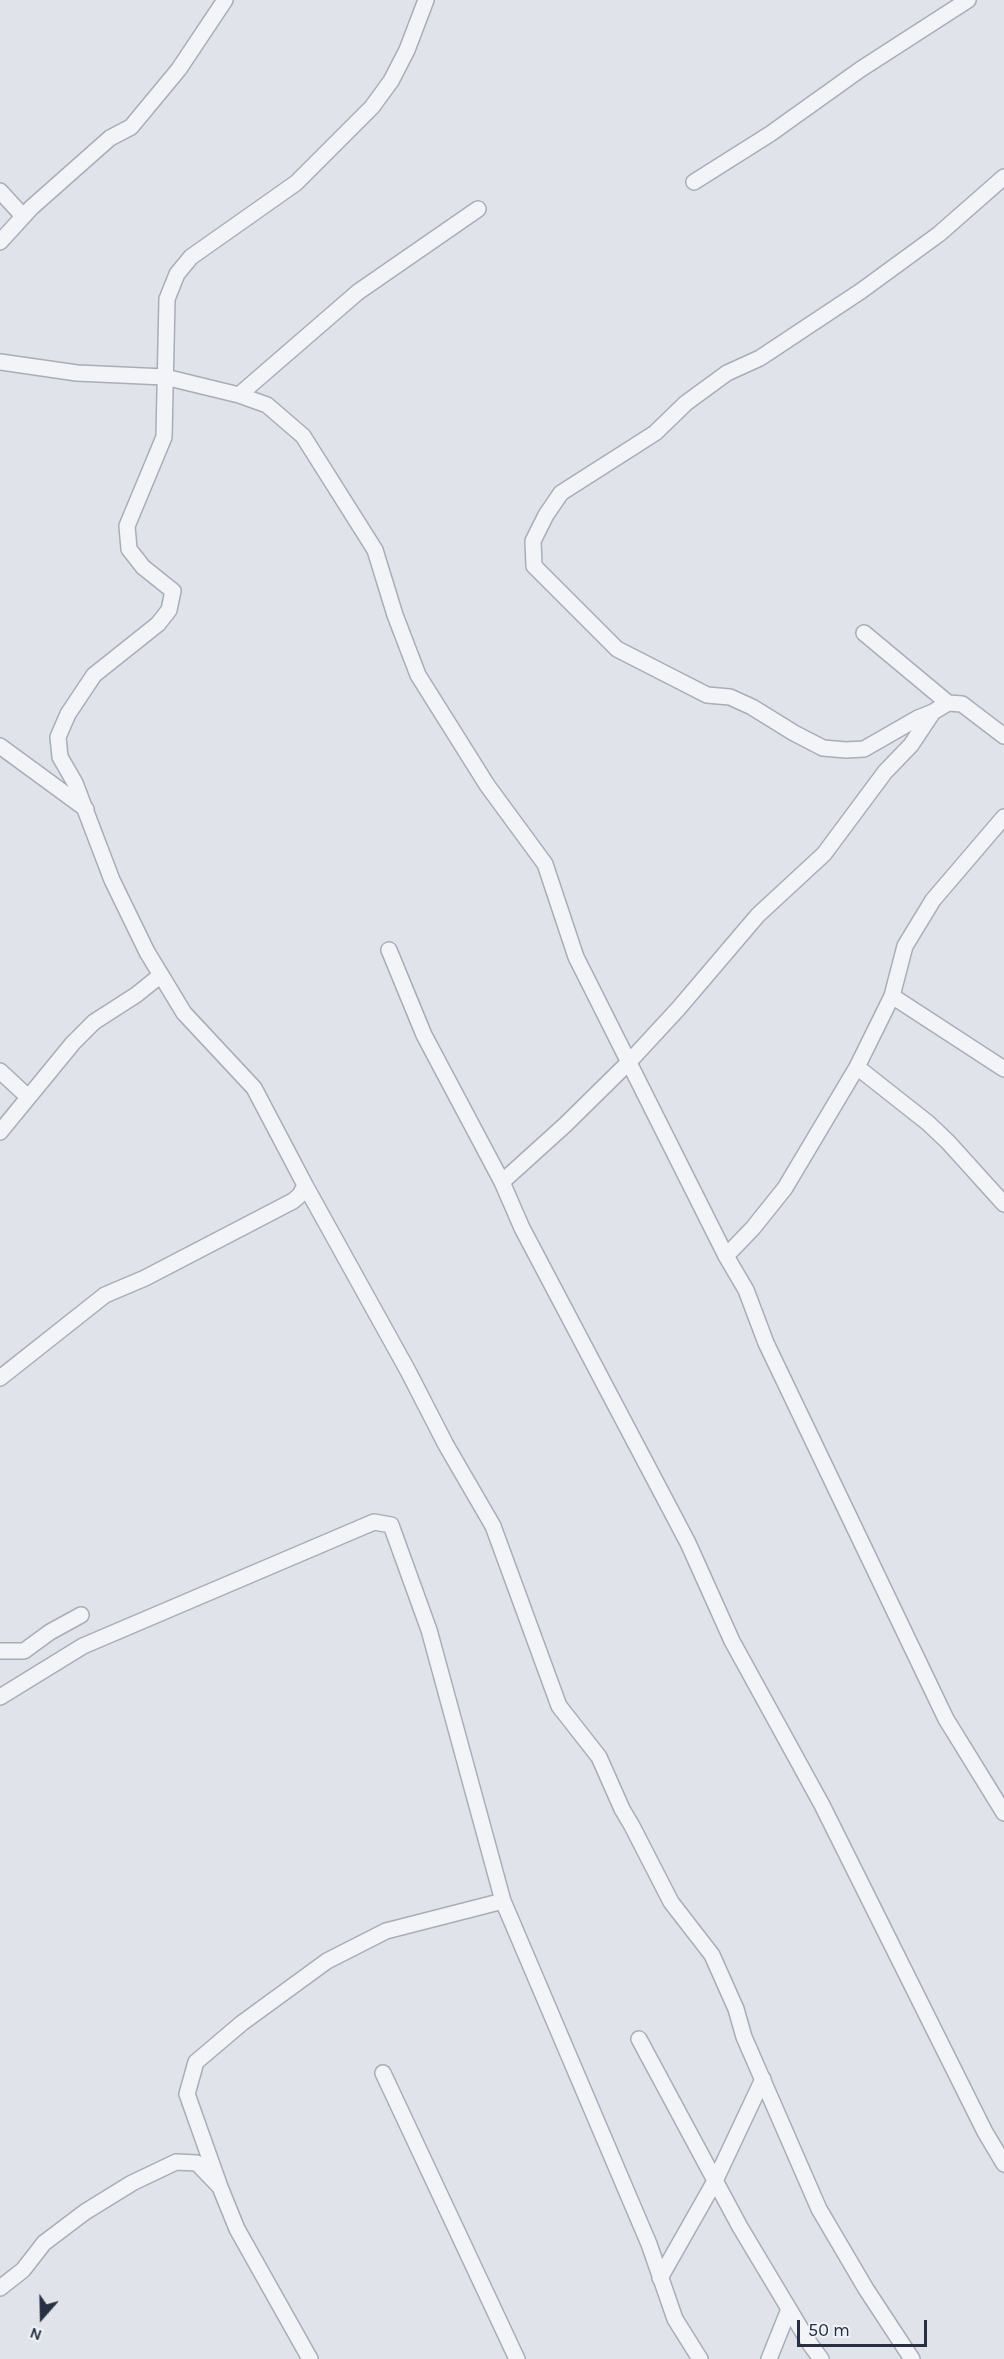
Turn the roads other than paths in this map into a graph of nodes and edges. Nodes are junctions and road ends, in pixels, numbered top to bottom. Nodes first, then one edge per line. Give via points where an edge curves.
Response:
1 (225, 0) edge
2 (426, 0) edge
3 (968, 0) edge
4 (1004, 177) edge
5 (694, 182) dead end
6 (0, 190) edge
7 (478, 209) dead end
8 (23, 216) junction
9 (0, 242) edge
10 (0, 362) edge
11 (165, 376) junction
12 (239, 395) junction
13 (864, 633) dead end
14 (948, 703) junction
15 (933, 712) junction
16 (1004, 736) edge
17 (0, 746) edge
18 (86, 810) junction
19 (1004, 817) edge
20 (389, 951) dead end
21 (161, 975) junction
22 (892, 996) junction
23 (629, 1062) junction
24 (856, 1067) junction
25 (1004, 1069) edge
26 (0, 1071) edge
27 (28, 1097) junction
28 (0, 1132) edge
29 (502, 1182) junction
30 (305, 1185) junction
31 (1004, 1204) edge
32 (726, 1256) junction
33 (0, 1378) edge
34 (81, 1615) dead end
35 (0, 1651) edge
36 (0, 1697) edge
37 (1004, 1814) edge
38 (502, 1901) junction
39 (639, 2039) dead end
40 (383, 2073) dead end
41 (763, 2079) junction
42 (1004, 2164) edge
43 (715, 2181) junction
44 (220, 2187) junction
45 (660, 2278) junction
46 (0, 2288) edge
47 (789, 2309) junction
48 (310, 2359) edge
49 (517, 2359) edge
50 (700, 2359) edge
51 (769, 2359) edge
52 (821, 2359) edge
53 (912, 2359) edge

1 - 8 street via 179,69 132,127 110,138
2 - 11 street via 407,50 372,107 296,183 191,257 177,274 167,299
3 - 5 street
4 - 15 street via 939,234 861,291 760,357 727,373 686,403 655,433 561,493 533,541 534,566 617,649 707,695 730,697 752,707 823,747 864,749
6 - 8 street
7 - 12 street via 358,292
8 - 9 street
10 - 11 street via 77,373
11 - 12 street
11 - 18 street via 164,437 127,526 129,549 143,567 173,591 170,610 94,675 58,737 60,757
12 - 23 street via 267,405 303,436 375,550 418,675 487,785 545,864 576,957
13 - 14 street
14 - 15 street
14 - 16 street via 962,704
15 - 23 street via 824,854 758,915
17 - 18 street
18 - 21 street via 112,880
19 - 22 street via 933,900 905,946
20 - 29 street via 424,1035
21 - 27 street via 94,1022
21 - 30 street via 184,1013 254,1088
22 - 24 street
22 - 25 street
23 - 29 street
23 - 32 street
24 - 31 street via 928,1123
24 - 32 street via 785,1188
26 - 27 street
27 - 28 street
29 - 42 street via 522,1228 688,1543 732,1641 822,1805
30 - 33 street via 293,1201 105,1296
30 - 41 street via 493,1526 559,1706 599,1756 671,1902 712,1955
32 - 37 street via 746,1290 766,1343 946,1719
34 - 35 street via 24,1652
36 - 38 street via 83,1646 374,1522 391,1525 429,1630
38 - 44 street via 386,1931 327,1961 196,2062 187,2094
38 - 45 street
39 - 43 street
40 - 49 street
41 - 43 street
41 - 53 street via 819,2209
43 - 45 street
43 - 47 street
44 - 46 street via 197,2163 176,2162 85,2212 44,2243 23,2270
44 - 48 street via 237,2229
45 - 50 street via 675,2319
47 - 51 street
47 - 52 street

